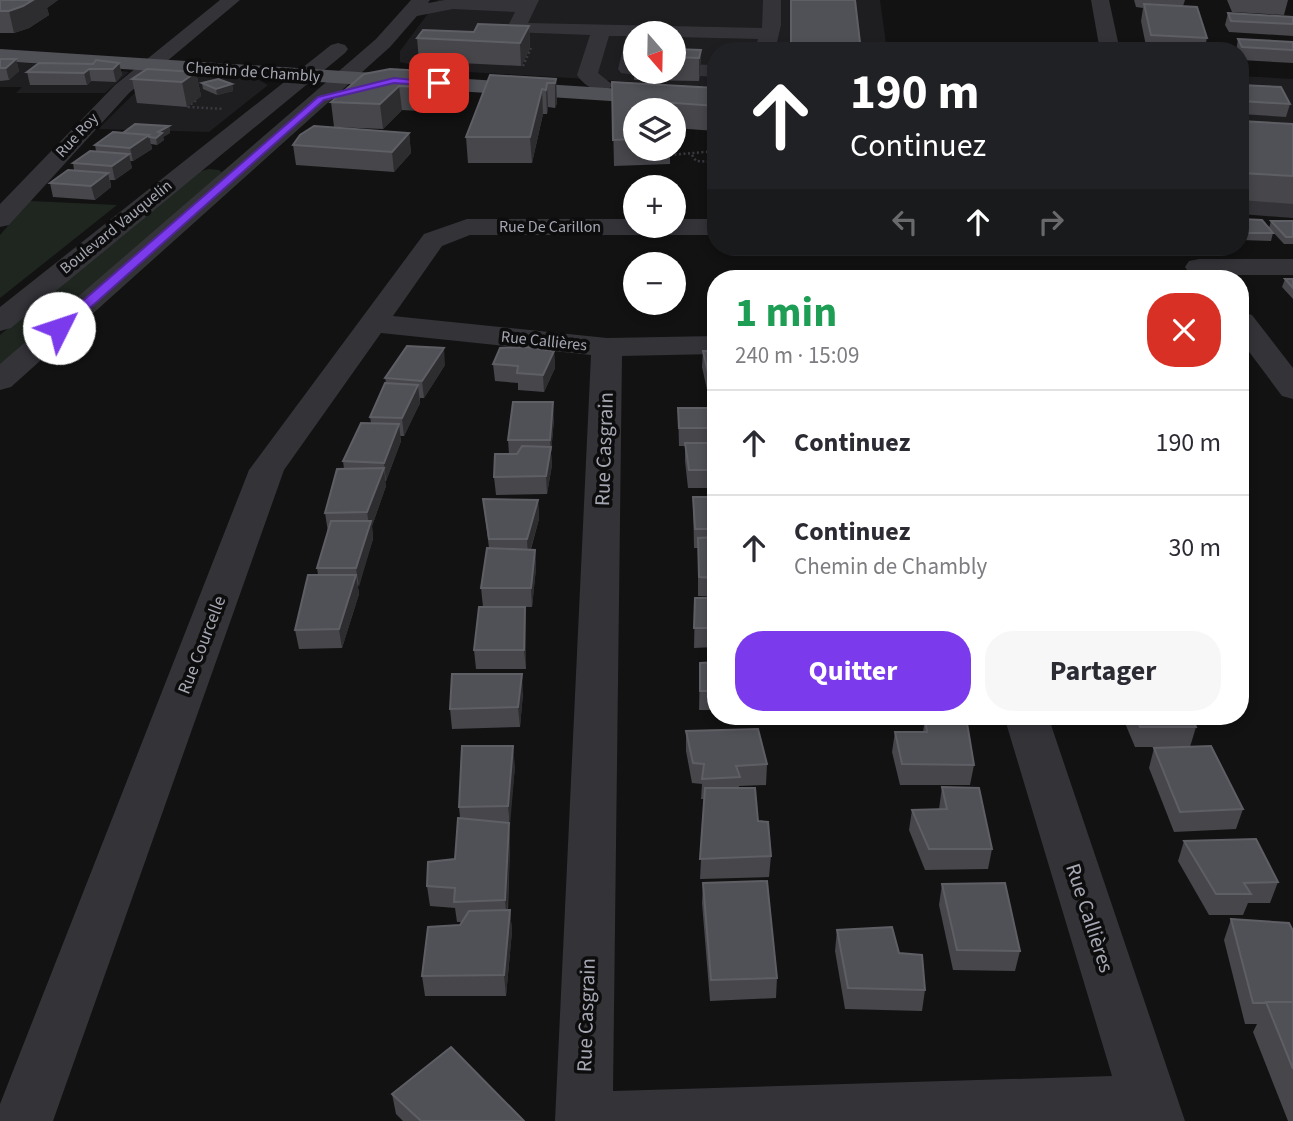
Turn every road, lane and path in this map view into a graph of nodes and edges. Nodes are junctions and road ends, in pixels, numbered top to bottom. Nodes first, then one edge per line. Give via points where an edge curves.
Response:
1 (232, 0) edge
2 (772, 0) edge
3 (1100, 0) edge
4 (529, 3) edge
5 (414, 4) edge
6 (384, 16) dead end
7 (496, 27) edge
8 (601, 31) junction
9 (623, 33) edge
10 (351, 38) dead end
11 (518, 38) junction
12 (686, 39) edge
13 (722, 42) edge
14 (768, 42) edge
15 (1108, 42) edge
16 (0, 45) edge
17 (376, 50) junction
18 (0, 55) edge
19 (155, 61) junction
20 (522, 66) edge
21 (686, 70) edge
22 (310, 71) junction
23 (707, 71) edge
24 (348, 73) junction
25 (399, 76) junction
26 (602, 85) junction
27 (707, 91) edge
28 (187, 95) edge
29 (321, 99) junction
30 (707, 101) edge
31 (226, 109) dead end
32 (707, 152) edge
33 (686, 155) edge
34 (692, 155) junction
35 (199, 159) junction
36 (707, 162) edge
37 (247, 163) junction
38 (1249, 207) edge
39 (1293, 210) edge
40 (0, 219) edge
41 (467, 226) joint
42 (707, 227) edge
43 (1197, 264) edge
44 (1293, 267) edge
45 (0, 322) edge
46 (373, 323) junction
47 (1249, 331) edge
48 (707, 345) edge
49 (607, 347) junction
50 (0, 380) edge
51 (1293, 389) edge
52 (1029, 725) edge
53 (1152, 1111) edge
54 (23, 1121) edge

1 - 19 street, Rue Roy
2 - 14 street
3 - 15 street
4 - 5 street
4 - 11 street
5 - 6 street
5 - 17 street
7 - 11 street
8 - 9 street
8 - 11 street
8 - 26 street via 587,75
10 - 22 street, Boulevard Vauquelin
11 - 20 path via 531,48
12 - 13 street
16 - 19 main road, Chemin de Chambly
17 - 24 street
17 - 25 street
18 - 19 main road, Chemin de Chambly
19 - 22 main road, Chemin de Chambly
19 - 40 street, Rue Roy via 94,118
21 - 23 street
22 - 24 main road, Chemin de Chambly
22 - 35 street, Boulevard Vauquelin
24 - 25 main road, Chemin de Chambly
24 - 29 street
25 - 26 main road, Chemin de Chambly
25 - 29 main road
25 - 30 main road, Chemin de Chambly
26 - 27 main road, Chemin de Chambly
28 - 31 path via 201,96 187,107
29 - 37 street
32 - 34 path
33 - 34 path
34 - 36 path via 696,162
35 - 37 street
35 - 45 street, Boulevard Vauquelin
37 - 50 street
38 - 39 street
41 - 42 street, Rue De Carillon
41 - 46 street, Rue Courcelle via 433,240
43 - 44 street
46 - 49 street, Rue Callières
46 - 54 street, Rue Courcelle via 267,470
47 - 51 street
48 - 49 street, Rue Callières
49 - 53 street, Rue Casgrain via 583,1118
52 - 53 street, Rue Callières

